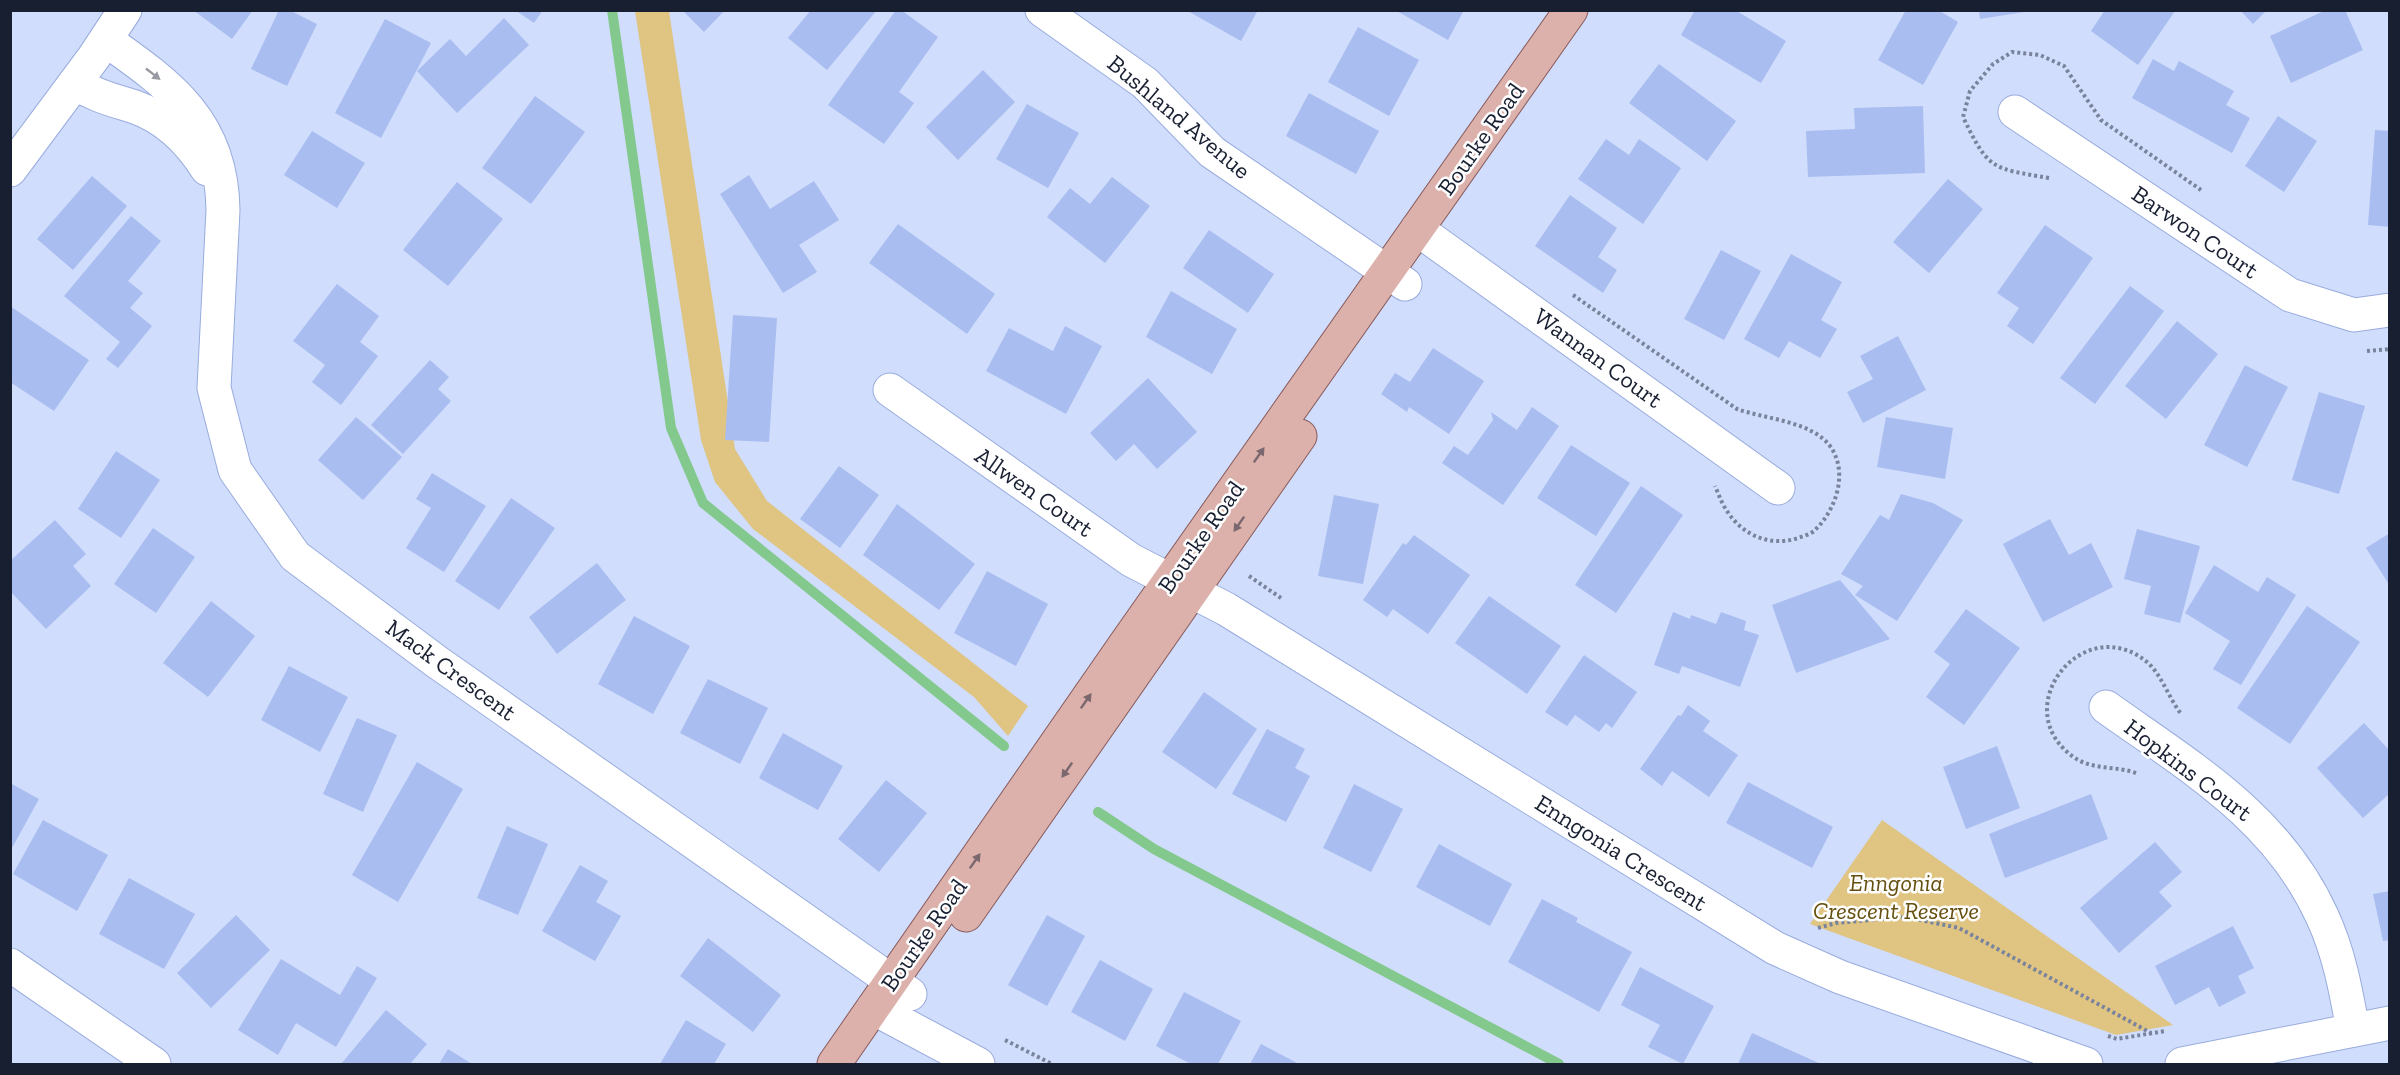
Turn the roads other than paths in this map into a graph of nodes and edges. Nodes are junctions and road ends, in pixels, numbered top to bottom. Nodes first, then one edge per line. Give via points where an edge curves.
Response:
1 (125, 10) edge
2 (1042, 10) edge
3 (1571, 10) edge
4 (1596, 10) edge
5 (100, 48) junction
6 (75, 83) junction
7 (2015, 112) dead end
8 (10, 170) edge
9 (223, 210) junction
10 (1426, 236) junction
11 (1396, 278) junction
12 (2390, 310) edge
13 (890, 390) dead end
14 (1778, 488) dead end
15 (1182, 586) junction
16 (2106, 707) dead end
17 (10, 964) edge
18 (892, 1000) junction
19 (2390, 1023) edge
20 (2353, 1030) junction
21 (154, 1065) edge
22 (834, 1065) edge
23 (860, 1065) edge
24 (978, 1065) edge
25 (2086, 1065) edge
26 (2182, 1065) edge

1 - 5 street
2 - 11 street, Bushland Avenue via 1145,83 1212,152
3 - 10 main road, Bourke Road
4 - 10 main road, Bourke Road
5 - 6 street
5 -> 9 street, Mack Crescent via 174,90 200,123 219,167
6 - 8 street
6 - 9 street, Mack Crescent via 96,96 146,112 182,137 207,171
7 - 12 street, Barwon Court via 2290,295 2354,315
9 - 18 street, Mack Crescent via 214,388 236,470 295,556
10 - 11 main road, Bourke Road
10 - 14 street, Wannan Court
11 - 15 main road, Bourke Road
13 - 15 street, Allwen Court via 1131,560
15 - 18 main road, Bourke Road
15 - 25 street, Enngonia Crescent via 1226,609 1775,948 1840,977
16 - 20 street, Hopkins Court via 2238,802 2287,858 2322,916 2333,944
17 - 21 street
18 - 22 main road, Bourke Road
18 - 23 main road, Bourke Road
18 - 24 street, Mack Crescent
19 - 20 street
20 - 26 street

